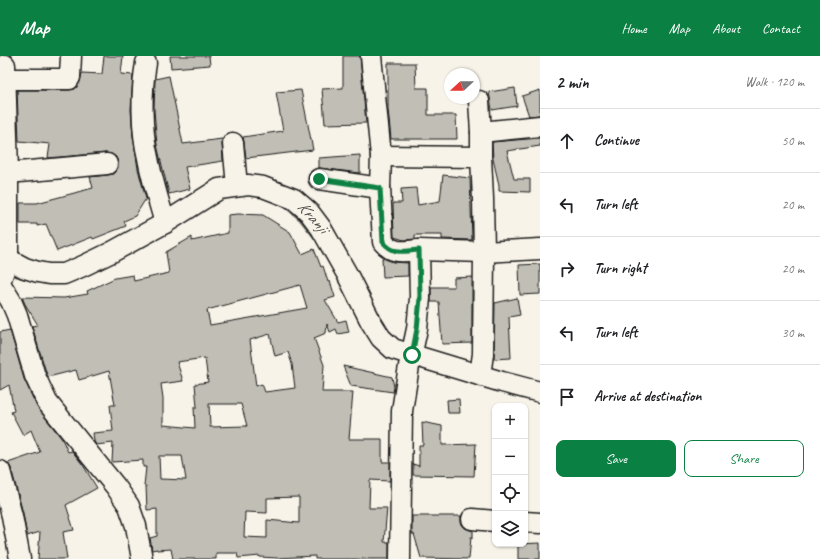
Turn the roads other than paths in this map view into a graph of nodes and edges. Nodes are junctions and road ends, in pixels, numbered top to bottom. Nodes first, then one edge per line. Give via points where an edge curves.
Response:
1 (71, 56) edge
2 (371, 56) edge
3 (146, 63) dead end
4 (479, 104) edge
5 (540, 126) edge
6 (482, 132) junction
7 (233, 143) dead end
8 (380, 156) junction
9 (481, 156) junction
10 (108, 164) dead end
11 (8, 173) junction
12 (319, 179) dead end
13 (237, 186) junction
14 (380, 188) junction
15 (164, 224) junction
16 (540, 249) edge
17 (419, 250) junction
18 (484, 252) junction
19 (6, 266) junction
20 (411, 359) junction
21 (480, 375) junction
22 (540, 392) edge
23 (0, 471) edge
24 (0, 503) edge
25 (472, 519) dead end
26 (492, 520) edge
27 (528, 522) edge
28 (540, 523) edge
29 (11, 559) edge
30 (20, 559) edge
31 (142, 559) edge
32 (400, 559) edge

1 - 11 street via 69,79 5,72
2 - 8 street
3 - 15 street via 142,96 147,151
4 - 6 street
5 - 6 street
6 - 9 street
7 - 13 street
8 - 9 street
8 - 14 street
9 - 18 street
10 - 11 street
11 - 19 street
12 - 14 street
13 - 15 street via 219,189
13 - 20 street via 263,187 279,192 294,199 309,212 325,234 381,338 393,349
14 - 17 street via 383,242 394,251
15 - 19 street via 64,274 49,274
16 - 18 street
17 - 18 street
17 - 20 street via 420,298
18 - 21 street via 483,354
19 - 31 street via 0,282 17,315 35,376 47,402 126,501 136,526
20 - 21 street
20 - 32 street via 402,411
21 - 22 street
23 - 30 street
24 - 29 street
25 - 26 street
27 - 28 street

